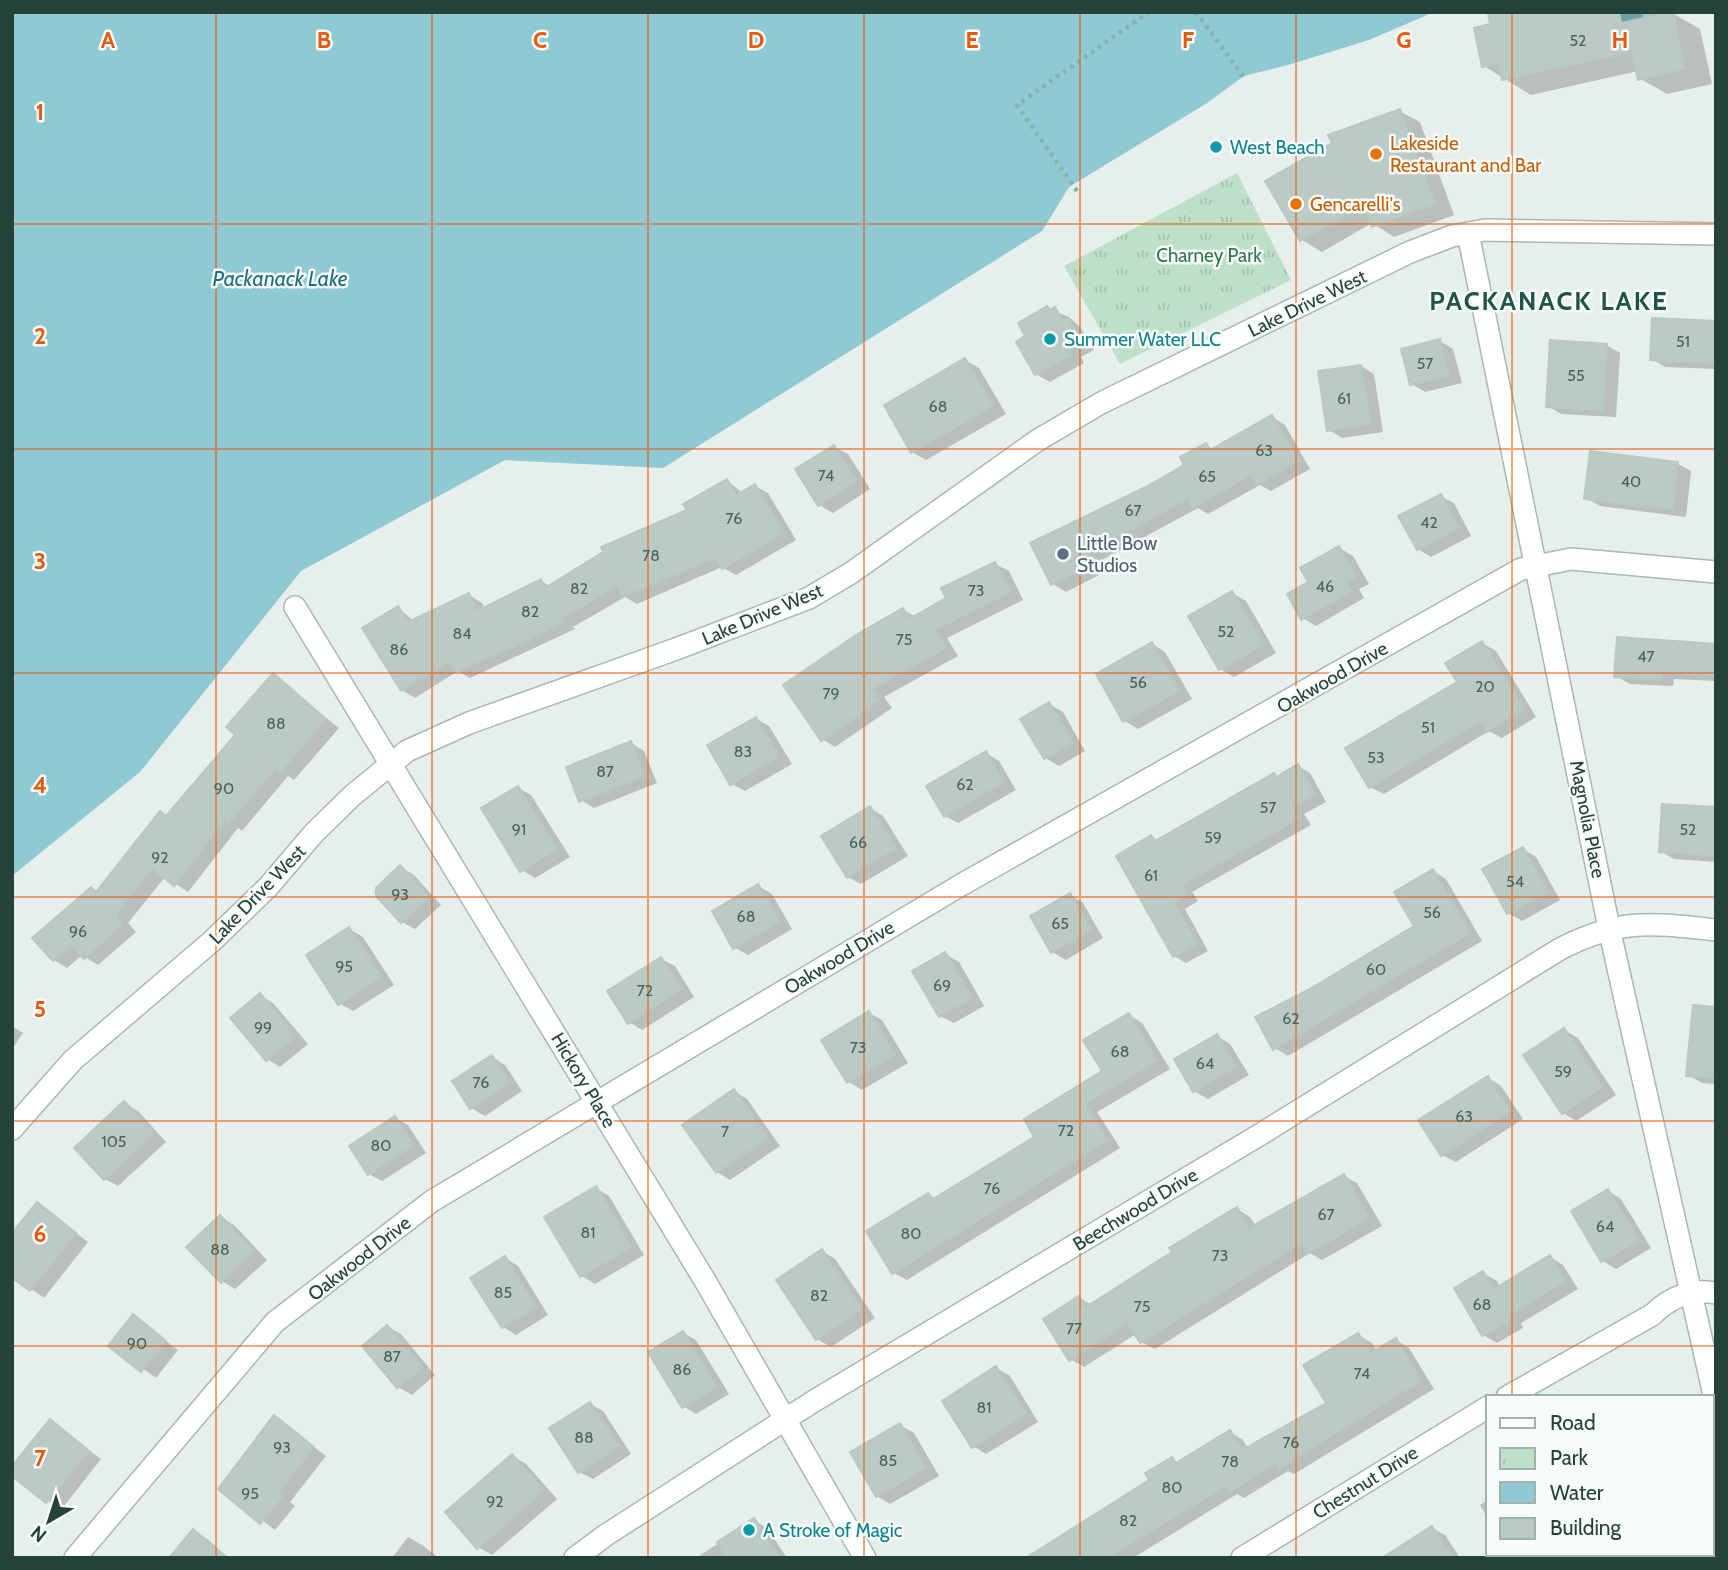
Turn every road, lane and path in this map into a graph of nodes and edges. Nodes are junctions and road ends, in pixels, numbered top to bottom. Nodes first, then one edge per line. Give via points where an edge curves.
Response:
1 (1149, 12) edge
2 (1196, 12) edge
3 (1245, 79) dead end
4 (1077, 191) dead end
5 (1468, 233) junction
6 (1716, 234) edge
7 (1537, 564) junction
8 (1716, 572) edge
9 (295, 607) dead end
10 (391, 764) junction
11 (1609, 928) junction
12 (1716, 930) edge
13 (596, 1101) junction
14 (12, 1129) edge
15 (1689, 1292) junction
16 (1716, 1293) edge
17 (1511, 1395) edge
18 (1714, 1395) edge
19 (1486, 1408) edge
20 (785, 1419) junction
21 (75, 1558) edge
22 (575, 1558) edge
23 (865, 1558) edge
24 (1242, 1558) edge

1 - 4 path via 1017,105
2 - 3 path
5 - 6 street, Lake Drive West via 1528,229
5 - 7 street, Magnolia Place
5 - 10 street, Lake Drive West via 1410,252 1101,403 1038,440 809,598 469,723 407,751
7 - 8 street, Oakwood Drive via 1571,559
7 - 11 street, Magnolia Place
7 - 13 street, Oakwood Drive via 961,885
9 - 10 street, Hickory Place
10 - 13 street, Hickory Place
10 - 14 street, Lake Drive West via 314,833 268,887 211,942 73,1060
11 - 12 street, Beechwood Drive via 1647,923
11 - 15 street, Magnolia Place
11 - 20 street, Beechwood Drive via 1560,949
13 - 20 street, Hickory Place
13 - 21 street, Oakwood Drive via 432,1201 275,1322
15 - 16 street
15 - 17 street
15 - 18 street, Magnolia Place
19 - 24 street, Chestnut Drive
20 - 22 street, Beechwood Drive
20 - 23 street, Hickory Place

